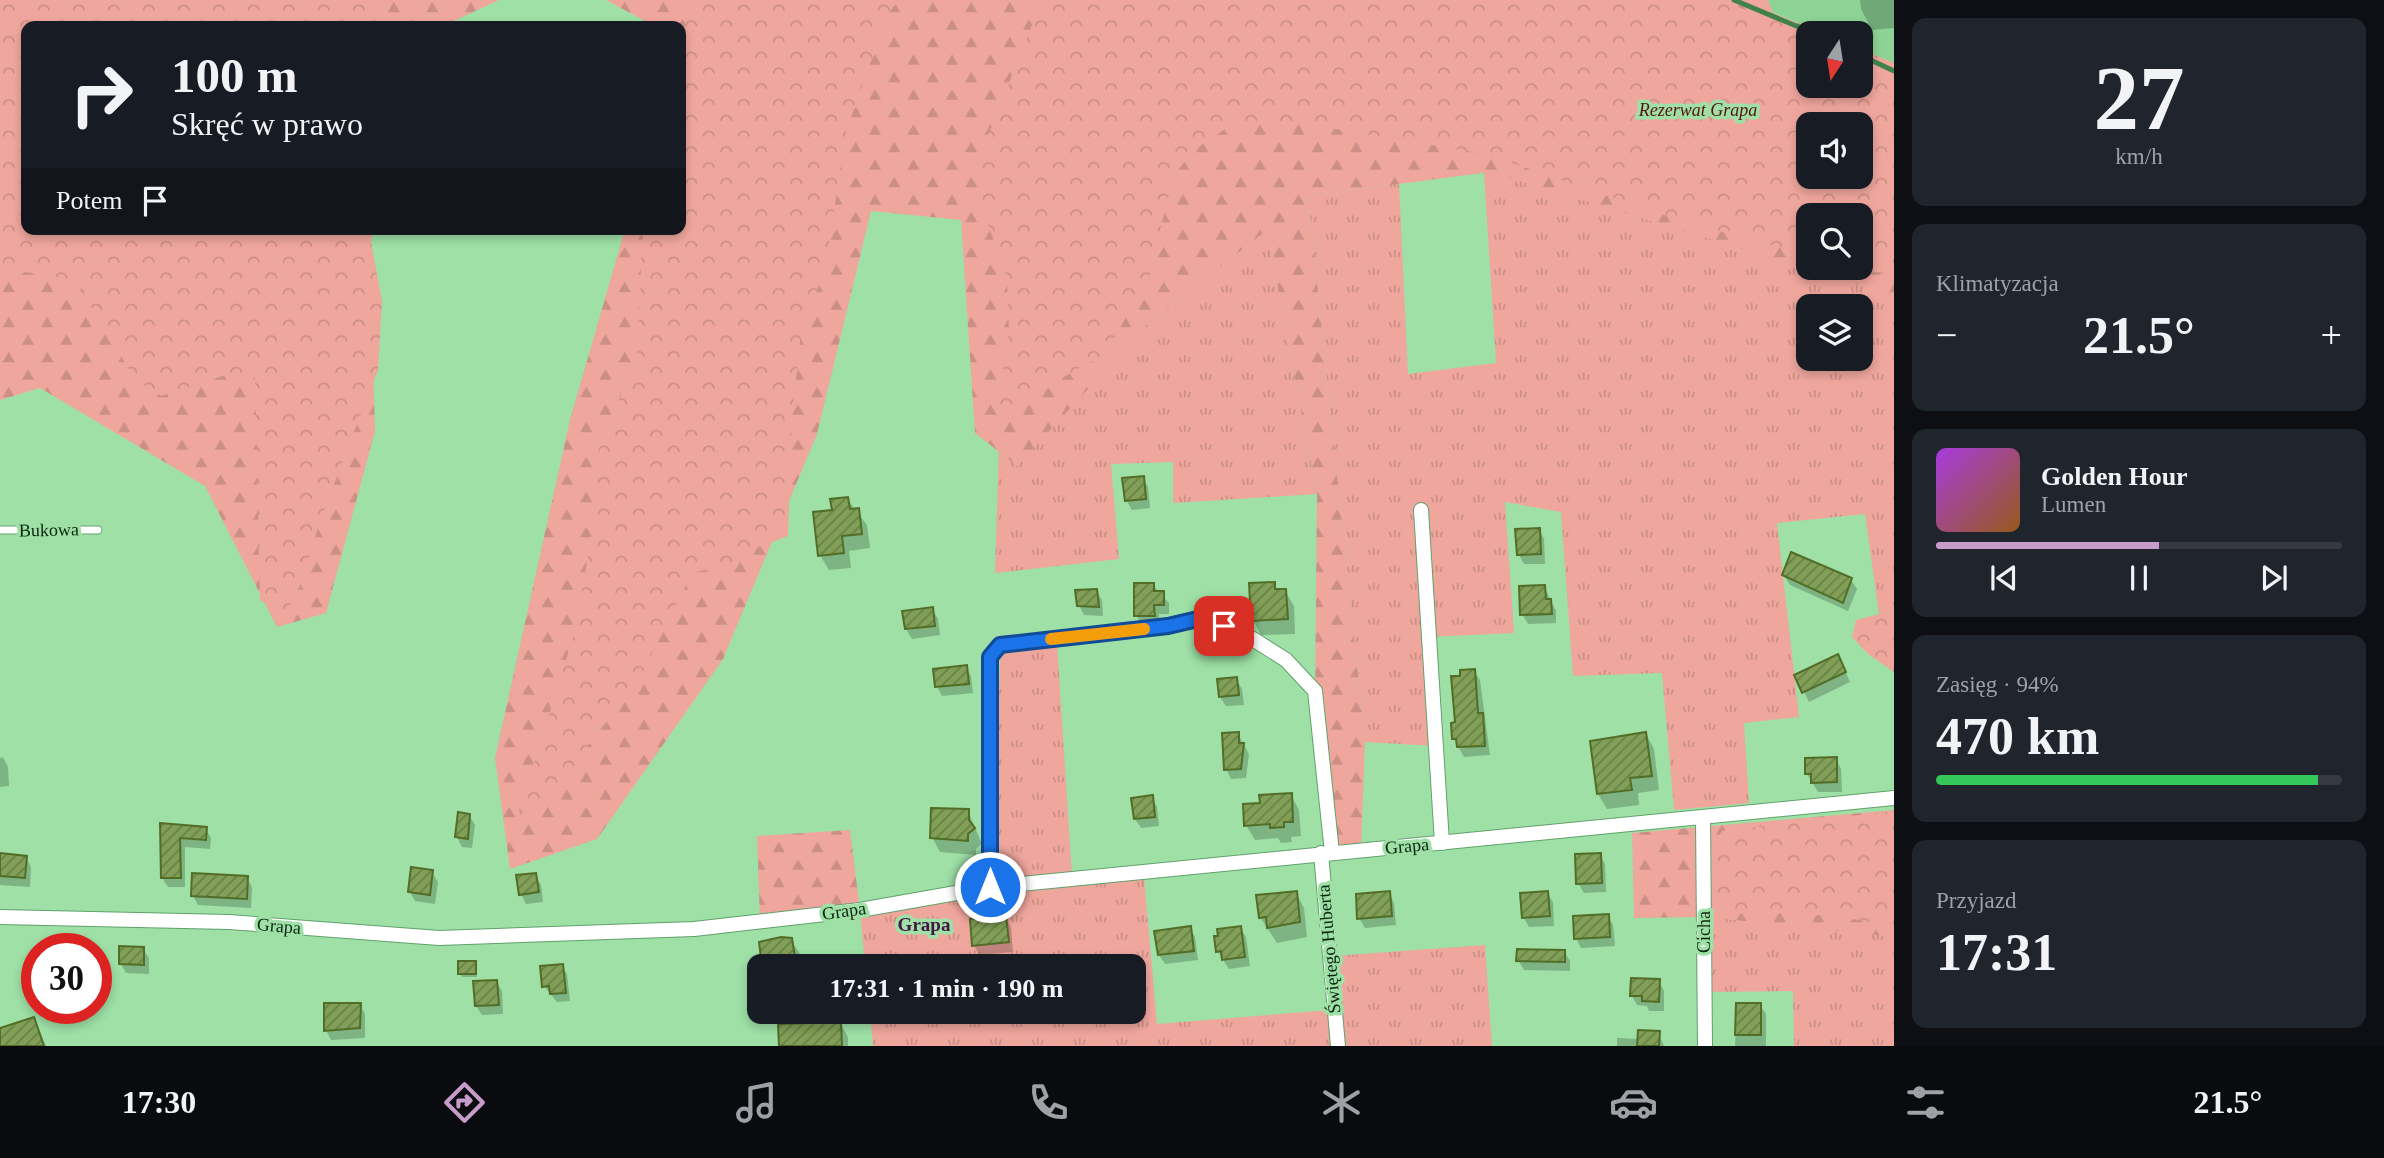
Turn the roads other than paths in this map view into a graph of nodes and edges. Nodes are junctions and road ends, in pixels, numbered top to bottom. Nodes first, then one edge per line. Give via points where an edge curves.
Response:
1 (1421, 510) dead end
2 (0, 530) edge
3 (98, 530) dead end
4 (1894, 798) edge
5 (1703, 818) junction
6 (1442, 843) junction
7 (1326, 853) junction
8 (990, 887) junction
9 (0, 917) edge
10 (1338, 1046) edge
11 (1705, 1046) edge

1 - 6 street
2 - 3 lane, Bukowa
4 - 5 street, Grapa
5 - 6 street, Grapa
5 - 11 street, Cicha
6 - 7 street, Grapa
7 - 8 street, Grapa
7 - 8 street, Świętego Huberta via 1315,691 1286,660 1253,639 1198,619 1000,645 990,657
7 - 10 street, Świętego Huberta
8 - 9 street, Grapa via 860,909 694,929 439,938 229,922

